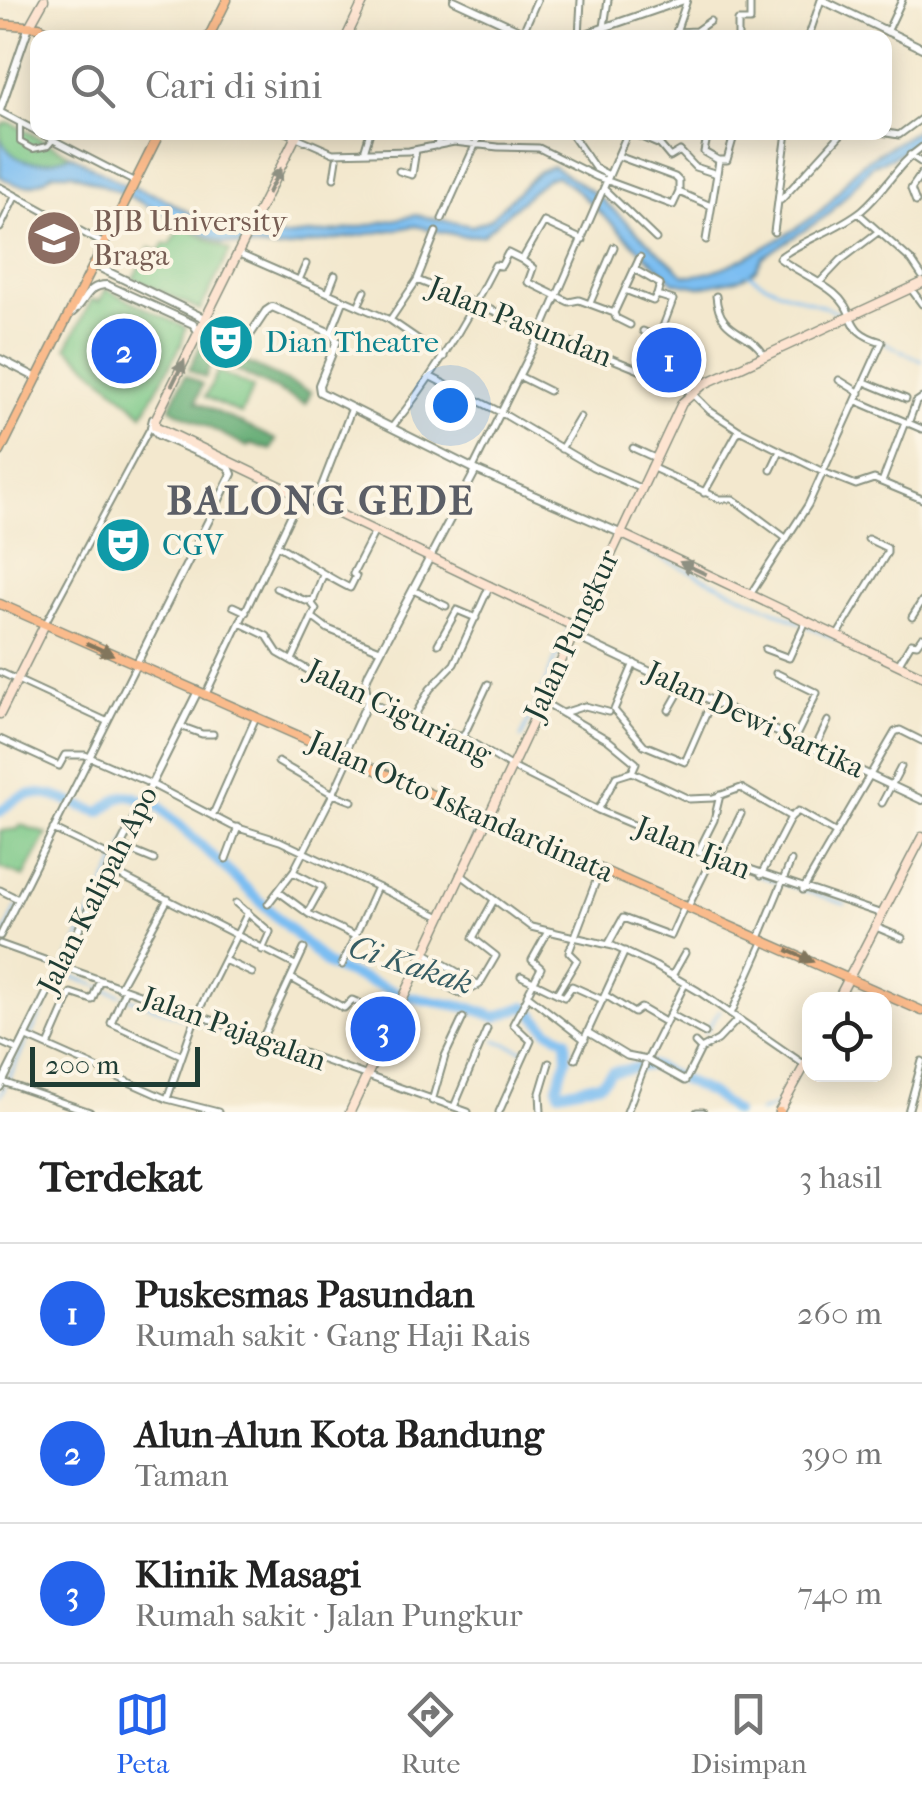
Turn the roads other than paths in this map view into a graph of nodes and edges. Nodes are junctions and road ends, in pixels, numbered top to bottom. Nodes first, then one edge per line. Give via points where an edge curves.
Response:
1 (44, 0) edge
2 (228, 0) edge
3 (364, 0) edge
4 (454, 0) edge
5 (537, 0) edge
6 (581, 0) edge
7 (608, 0) edge
8 (684, 0) edge
9 (750, 0) edge
10 (821, 0) edge
11 (902, 0) edge
12 (710, 21) dead end
13 (0, 24) edge
14 (30, 25) junction
15 (43, 30) edge
16 (212, 30) edge
17 (350, 30) edge
18 (517, 30) edge
19 (526, 30) edge
20 (577, 30) edge
21 (604, 30) joint
22 (676, 30) edge
23 (697, 30) edge
24 (738, 30) edge
25 (811, 30) edge
26 (883, 30) edge
27 (888, 30) edge
28 (892, 34) edge
29 (922, 48) edge
30 (0, 111) edge
31 (922, 118) edge
32 (20, 123) junction
33 (30, 128) edge
34 (892, 133) edge
35 (52, 140) joint
36 (156, 140) edge
37 (294, 140) edge
38 (307, 140) edge
39 (368, 140) edge
40 (438, 140) edge
41 (477, 140) edge
42 (576, 140) edge
43 (625, 140) edge
44 (648, 140) edge
45 (706, 140) edge
46 (733, 140) edge
47 (785, 140) edge
48 (836, 140) edge
49 (475, 144) junction
50 (437, 146) junction
51 (922, 147) edge
52 (416, 150) junction
53 (364, 152) junction
54 (910, 155) junction
55 (618, 156) junction
56 (338, 159) dead end
57 (719, 160) junction
58 (922, 164) edge
59 (399, 171) dead end
60 (922, 173) edge
61 (717, 174) junction
62 (782, 176) junction
63 (334, 178) dead end
64 (136, 182) junction
65 (796, 184) junction
66 (606, 185) junction
67 (0, 187) edge
68 (679, 192) junction
69 (16, 197) junction
70 (916, 202) dead end
71 (779, 203) junction
72 (711, 206) junction
73 (858, 213) junction
74 (442, 218) dead end
75 (0, 228) edge
76 (436, 232) dead end
77 (774, 232) dead end
78 (878, 232) junction
79 (656, 239) dead end
80 (584, 240) junction
81 (706, 240) dead end
82 (104, 244) junction
83 (614, 247) dead end
84 (239, 251) junction
85 (640, 257) dead end
86 (522, 260) junction
87 (306, 264) dead end
88 (94, 265) junction
89 (634, 269) junction
90 (335, 275) dead end
91 (299, 280) junction
92 (417, 280) junction
93 (922, 280) edge
94 (820, 282) junction
95 (911, 289) junction
96 (625, 290) junction
97 (365, 291) dead end
98 (328, 293) junction
99 (656, 294) junction
100 (558, 296) junction
101 (716, 296) dead end
102 (344, 300) junction
103 (590, 303) junction
104 (477, 304) junction
105 (922, 304) edge
106 (358, 306) junction
107 (614, 313) junction
108 (69, 316) junction
109 (205, 318) junction
110 (850, 318) junction
111 (390, 320) junction
112 (630, 325) dead end
113 (542, 330) junction
114 (198, 331) junction
115 (643, 332) dead end
116 (330, 333) junction
117 (660, 339) junction
118 (765, 356) junction
119 (444, 357) junction
120 (0, 360) edge
121 (646, 372) junction
122 (519, 376) junction
123 (431, 377) junction
124 (37, 378) junction
125 (839, 380) dead end
126 (865, 382) junction
127 (550, 391) dead end
128 (691, 392) junction
129 (860, 393) junction
130 (922, 398) edge
131 (906, 399) dead end
132 (857, 401) junction
133 (352, 408) junction
134 (500, 412) junction
135 (580, 417) dead end
136 (154, 422) junction
137 (906, 423) junction
138 (392, 426) junction
139 (922, 429) edge
140 (739, 430) junction
141 (193, 448) junction
142 (561, 448) junction
143 (633, 448) dead end
144 (780, 451) junction
145 (0, 452) edge
146 (653, 462) junction
147 (475, 469) junction
148 (246, 470) junction
149 (771, 470) dead end
150 (823, 472) junction
151 (882, 482) junction
152 (640, 488) junction
153 (704, 493) junction
154 (300, 496) junction
155 (922, 498) edge
156 (315, 503) junction
157 (375, 531) junction
158 (620, 533) junction
159 (868, 538) dead end
160 (787, 539) junction
161 (277, 545) junction
162 (432, 558) junction
163 (323, 574) junction
164 (490, 586) junction
165 (276, 588) dead end
166 (413, 590) junction
167 (750, 595) junction
168 (314, 600) junction
169 (922, 601) edge
170 (0, 604) edge
171 (233, 606) dead end
172 (446, 606) dead end
173 (246, 612) junction
174 (312, 617) junction
175 (912, 617) dead end
176 (476, 618) junction
177 (806, 621) junction
178 (240, 623) junction
179 (45, 624) junction
180 (575, 628) junction
181 (837, 636) junction
182 (922, 637) edge
183 (438, 644) dead end
184 (765, 649) dead end
185 (381, 650) junction
186 (292, 660) junction
187 (634, 664) junction
188 (898, 664) junction
189 (139, 666) junction
190 (0, 672) edge
191 (776, 673) dead end
192 (922, 676) edge
193 (18, 678) junction
194 (366, 684) junction
195 (488, 684) dead end
196 (680, 689) junction
197 (201, 694) junction
198 (357, 696) junction
199 (368, 701) junction
200 (540, 701) junction
201 (711, 703) junction
202 (669, 710) dead end
203 (563, 712) junction
204 (608, 712) dead end
205 (0, 714) edge
206 (256, 717) junction
207 (106, 721) junction
208 (828, 721) dead end
209 (412, 722) junction
210 (180, 726) junction
211 (214, 734) dead end
212 (463, 738) junction
213 (0, 739) edge
214 (794, 740) junction
215 (922, 741) edge
216 (814, 748) junction
217 (88, 756) junction
218 (346, 757) junction
219 (278, 762) dead end
220 (510, 766) junction
221 (902, 767) dead end
222 (632, 772) junction
223 (872, 774) junction
224 (151, 784) junction
225 (891, 784) junction
226 (333, 794) junction
227 (720, 795) junction
228 (922, 800) edge
229 (352, 802) dead end
230 (882, 803) dead end
231 (598, 810) junction
232 (213, 814) junction
233 (742, 814) dead end
234 (487, 817) junction
235 (646, 817) dead end
236 (791, 817) junction
237 (238, 828) junction
238 (641, 828) junction
239 (53, 829) junction
240 (836, 832) junction
241 (922, 837) edge
242 (123, 848) junction
243 (698, 852) junction
244 (304, 853) junction
245 (716, 857) junction
246 (114, 858) junction
247 (226, 858) dead end
248 (154, 860) dead end
249 (791, 860) dead end
250 (601, 868) junction
251 (111, 870) junction
252 (293, 872) junction
253 (460, 874) junction
254 (761, 875) junction
255 (782, 882) junction
256 (377, 887) junction
257 (0, 890) edge
258 (803, 890) junction
259 (279, 892) junction
260 (18, 899) junction
261 (168, 899) junction
262 (494, 900) junction
263 (236, 903) dead end
264 (268, 904) dead end
265 (686, 906) junction
266 (248, 912) junction
267 (308, 912) junction
268 (882, 914) junction
269 (441, 916) junction
270 (876, 928) junction
271 (546, 933) junction
272 (0, 936) edge
273 (236, 936) junction
274 (357, 938) junction
275 (572, 938) junction
276 (902, 938) dead end
277 (762, 939) junction
278 (0, 944) edge
279 (608, 945) junction
280 (304, 949) dead end
281 (262, 950) junction
282 (625, 951) junction
283 (424, 952) junction
284 (686, 953) dead end
285 (224, 960) junction
286 (60, 965) junction
287 (296, 965) junction
288 (342, 965) dead end
289 (417, 972) junction
290 (252, 973) dead end
291 (521, 976) dead end
292 (672, 976) junction
293 (291, 978) junction
294 (849, 978) junction
295 (100, 980) junction
296 (533, 982) junction
297 (478, 984) junction
298 (685, 984) junction
299 (122, 989) junction
300 (842, 992) edge
301 (557, 993) junction
302 (527, 995) junction
303 (603, 998) junction
304 (922, 1010) edge
305 (731, 1013) junction
306 (670, 1014) junction
307 (195, 1018) junction
308 (394, 1018) junction
309 (463, 1018) dead end
310 (738, 1019) junction
311 (666, 1023) junction
312 (487, 1029) dead end
313 (588, 1032) junction
314 (705, 1033) dead end
315 (25, 1036) junction
316 (262, 1038) junction
317 (585, 1040) junction
318 (0, 1042) edge
319 (695, 1042) dead end
320 (48, 1046) junction
321 (701, 1049) junction
322 (18, 1050) junction
323 (181, 1055) junction
324 (802, 1057) edge
325 (575, 1060) dead end
326 (922, 1061) edge
327 (549, 1062) dead end
328 (646, 1062) junction
329 (802, 1069) edge
330 (366, 1076) junction
331 (1, 1084) edge
332 (167, 1099) junction
333 (432, 1101) junction
334 (454, 1106) junction
335 (90, 1112) edge
336 (218, 1112) edge
337 (350, 1112) edge
338 (468, 1112) edge
339 (499, 1112) edge
340 (541, 1112) edge
341 (627, 1112) edge
342 (779, 1112) edge
343 (908, 1112) edge

1 - 14 main road
2 - 16 main road
3 - 17 main road
4 - 18 street
5 - 19 street
6 - 20 street
7 - 21 street
8 - 21 street
8 - 22 street
9 - 24 street via 750,21 738,21
10 - 25 street
10 - 26 street
11 - 27 street
12 - 23 street
13 - 14 main road
14 - 15 main road
14 - 30 street
28 - 29 street
30 - 32 street
31 - 34 street
32 - 33 street
32 - 35 street via 20,142 33,149
35 - 64 street
36 - 64 main road
84 -> 37 main road
38 - 53 street via 333,153
39 - 53 street
40 - 50 street
41 - 49 street
42 - 66 street
43 - 55 street
44 - 61 street via 670,158 680,151 694,167
45 - 57 street via 704,152
46 - 57 street via 730,156
47 - 62 street
48 - 65 street
49 - 50 street
49 - 66 street via 539,148
49 - 74 street
50 - 52 street
51 - 54 street
52 - 53 street
52 - 59 street via 412,175
54 - 58 street
54 - 73 street
55 - 66 street
55 - 68 street via 675,178
56 - 63 street
57 - 61 street
60 - 70 street via 910,189
61 - 72 street
62 - 65 street
62 - 71 street
64 - 82 main road
65 - 71 street
66 - 68 street via 673,205
66 - 79 street
66 - 80 street
67 - 69 street
68 - 72 street
69 - 75 street
69 - 82 street
71 - 77 street
72 - 81 street
73 - 78 street
73 - 94 street via 780,257
76 - 92 street
78 - 93 street via 912,261
78 - 94 street
80 - 86 street via 544,222
80 - 100 street
82 - 88 main road
83 - 103 street
84 - 91 street, Jalan Pasundan
84 - 109 main road
85 - 89 street
86 - 100 street via 532,268 528,282
86 - 104 street via 508,253 501,266 494,265
87 - 91 street
88 - 108 main road
88 - 109 street
89 - 96 street
89 - 99 street via 660,284
90 - 98 street
91 - 98 street, Jalan Pasundan
92 - 104 street, Jalan Pasundan
92 - 111 street, Jalan Pasundan
93 - 95 main road
94 - 110 street via 847,306
95 - 105 street
95 - 110 main road
96 - 99 street via 654,301
96 - 107 street
97 - 106 street
98 - 102 street, Jalan Pasundan
99 - 117 street via 673,300
100 - 103 street
100 - 113 street
101 - 118 street via 722,318
102 - 106 street, Jalan Pasundan
102 - 116 street
103 - 107 street
104 - 113 street, Jalan Pasundan
104 - 119 street
106 - 111 street, Jalan Pasundan
107 - 112 street
108 - 114 street via 96,285
108 - 124 main road
109 - 114 main road
109 - 116 street via 246,337 272,307
110 - 118 main road
110 - 126 street via 858,334 882,342
111 - 119 street
113 - 121 street, Jalan Pasundan
113 - 122 street
136 -> 114 main road
115 - 117 street
116 - 133 street via 337,341 318,388
117 - 121 street
118 - 128 main road
119 - 123 street
120 - 124 street
121 - 128 street, Jalan Pasundan
122 - 127 street
122 - 134 street
123 - 134 street
123 - 138 street
124 - 145 main road
125 - 129 street
126 - 129 street
126 - 131 street
128 - 140 street, Jalan Pasundan
128 - 146 main road, Jalan Pungkur
129 - 132 street
130 - 137 street
132 - 137 street
132 - 150 street
133 - 138 street
133 - 156 street
134 - 142 street
134 - 147 street
135 - 142 street
136 - 141 main road
136 - 179 street
137 - 139 street
137 - 151 street
138 - 147 street
140 - 144 street, Jalan Pasundan
140 - 153 street
141 - 148 main road
141 - 189 street via 229,466 231,481
142 - 152 street
143 - 146 street
144 - 149 street
144 - 150 street, Jalan Pasundan
146 - 152 main road, Jalan Pungkur
146 - 153 street
147 - 158 street
147 - 162 street
148 - 154 main road
148 - 189 street
150 - 151 street, Jalan Pasundan via 856,485
150 - 160 street
151 - 155 street, Jalan Pasundan
152 - 158 main road, Jalan Pungkur
153 - 160 street via 733,499
154 - 156 main road
154 - 161 street
156 - 157 main road
157 - 162 main road
157 - 163 street via 350,588
167 -> 158 main road
158 - 180 main road, Jalan Pungkur
159 - 181 street via 888,552
160 - 167 street
161 - 163 street
161 - 173 street
162 - 164 main road
162 - 166 street
163 - 168 street
164 - 176 street
164 - 180 main road
165 - 168 street
166 - 172 street
166 - 185 street
167 - 177 main road
168 - 174 street
169 - 175 street
170 - 179 main road, Jalan Otto Iskandardinata
171 - 173 street
173 - 178 street
174 - 185 street
174 - 186 street
176 - 183 street via 457,610
176 - 209 street via 454,664
177 - 181 main road
177 - 184 street via 790,658
178 - 186 street, Jalan Ciguriang
178 - 197 street
179 -> 189 main road, Jalan Otto Iskandardinata
179 - 193 main road
180 - 187 street, Jalan Dewi Sartika via 584,640
180 - 200 main road, Jalan Pungkur
181 - 188 main road
182 - 188 street
185 - 194 street
186 - 198 street, Jalan Ciguriang
187 - 196 street, Jalan Dewi Sartika
187 - 201 street via 614,710 644,745 685,762
188 - 192 main road
189 - 197 main road, Jalan Otto Iskandardinata
189 - 207 street
190 - 193 street
191 - 214 street via 817,693
193 - 205 main road
193 - 207 street
194 - 198 street
194 - 199 street
195 - 212 street
196 - 201 street, Jalan Dewi Sartika
196 - 202 street
197 - 206 main road, Jalan Otto Iskandardinata
197 - 210 street, Jalan Kalipah Apo
198 - 199 street, Jalan Ciguriang
199 - 209 street, Jalan Ciguriang
199 - 218 street
200 - 203 street
200 - 220 main road, Jalan Pungkur
201 - 214 street, Jalan Dewi Sartika
203 - 204 street via 585,706
203 - 222 street via 635,762
206 - 218 main road, Jalan Otto Iskandardinata
206 - 232 street
207 - 217 street
208 - 216 street
209 - 212 street, Jalan Ciguriang
210 - 211 street
210 - 224 street, Jalan Kalipah Apo
212 - 220 street, Jalan Ciguriang
213 - 217 street via 59,766 65,755
214 - 216 street, Jalan Dewi Sartika
215 - 223 street via 898,730
216 - 223 street, Jalan Dewi Sartika
217 - 224 street
217 - 239 street
218 - 226 street
218 - 234 main road, Jalan Otto Iskandardinata
219 - 226 street
220 - 231 street, Jalan Ijan
220 - 234 main road, Jalan Pungkur
221 - 225 street
222 - 227 street via 690,799
222 - 231 street via 616,777
223 - 225 street, Jalan Dewi Sartika
223 - 240 street
224 - 232 street
224 - 242 street, Jalan Kalipah Apo
225 - 228 street, Jalan Dewi Sartika
225 - 230 street
226 - 229 street
226 - 244 street
227 - 236 street via 741,788
227 - 243 street
231 - 238 street, Jalan Ijan
232 - 237 street
233 - 245 street
234 - 250 main road, Jalan Otto Iskandardinata
234 - 253 main road, Jalan Pungkur
235 - 238 street
236 - 240 street via 798,810
236 - 254 street
237 - 244 street
237 - 247 street
238 - 243 street, Jalan Ijan
239 - 246 street
239 - 260 street
240 - 258 street
241 - 268 main road
242 - 246 street, Jalan Kalipah Apo
242 - 248 street
243 - 245 street, Jalan Ijan
244 - 252 street
244 - 256 street
245 - 254 street, Jalan Ijan
245 - 265 street
246 - 251 street, Jalan Kalipah Apo
249 - 255 street
250 - 265 main road, Jalan Otto Iskandardinata
250 - 275 street
251 - 261 street
251 - 286 street, Jalan Kalipah Apo
252 - 259 street
252 - 267 street via 322,887
253 - 262 street
253 - 269 main road, Jalan Pungkur
254 - 255 street, Jalan Ijan
255 - 258 street, Jalan Ijan
255 - 277 street
256 - 269 street
256 - 274 street
257 - 260 street
258 - 268 street, Jalan Ijan
259 - 264 street
259 - 267 street
260 - 272 street
261 - 273 street
261 - 299 street
262 - 271 street
262 - 297 street via 473,938 496,956
263 - 266 street
265 - 277 main road, Jalan Otto Iskandardinata
265 - 279 street via 672,935 622,918
266 - 273 street
266 - 281 street via 271,934
267 - 274 street
268 - 270 main road
269 - 283 main road, Jalan Pungkur
270 - 276 street
270 - 294 main road
271 - 275 street
271 - 296 street via 532,960 541,968
273 - 281 street
273 - 285 street
274 - 288 street
275 - 279 street
275 - 301 street via 569,952 577,960
277 -> 294 main road, Jalan Otto Iskandardinata
277 - 305 street
278 - 286 street, Jalan Pajagalan
279 - 282 street
280 - 287 street
281 - 287 street
282 - 292 street
282 - 303 street
283 - 289 main road, Jalan Pungkur
283 - 297 street
284 - 292 street
285 - 290 street
285 - 307 street
286 - 295 street, Jalan Pajagalan
286 - 315 street, Jalan Kalipah Apo
287 - 293 street
289 - 297 street via 462,994
289 - 308 main road, Jalan Pungkur
291 - 296 street
292 - 298 street
293 - 308 street via 344,1008 352,1000
293 - 316 street
294 - 300 main road
294 - 304 main road, Jalan Otto Iskandardinata
295 - 299 street, Jalan Pajagalan
295 - 320 street via 92,1000 71,993
296 - 301 street
296 - 302 street
298 - 305 street
298 - 306 street
299 - 307 street, Jalan Pajagalan
299 - 323 street via 110,1024
301 - 303 street via 566,996 572,986
302 - 317 street
302 - 339 street via 514,1026 531,1041
303 - 311 street
303 - 313 street
305 - 310 street
306 - 311 street
306 - 314 street
307 - 316 street, Jalan Pajagalan
307 - 323 street
308 - 330 main road, Jalan Pungkur
309 - 333 street
310 - 321 street
310 - 324 street
311 - 328 street
312 - 334 street
313 - 317 street
313 - 328 street
315 - 320 street
315 - 322 street, Jalan Kalipah Apo
316 - 330 street, Jalan Pajagalan
317 - 325 street
318 - 322 street
319 - 321 street
320 - 332 street
321 - 328 street via 687,1081
322 - 331 street, Jalan Kalipah Apo
323 - 332 street
326 - 343 street
327 - 340 street
328 - 341 street
329 - 342 main road
330 - 333 street, Jalan Pajagalan
330 - 337 main road, Jalan Pungkur
331 - 335 street
332 - 336 street
333 - 334 street, Jalan Pajagalan
334 - 338 street, Jalan Pajagalan

